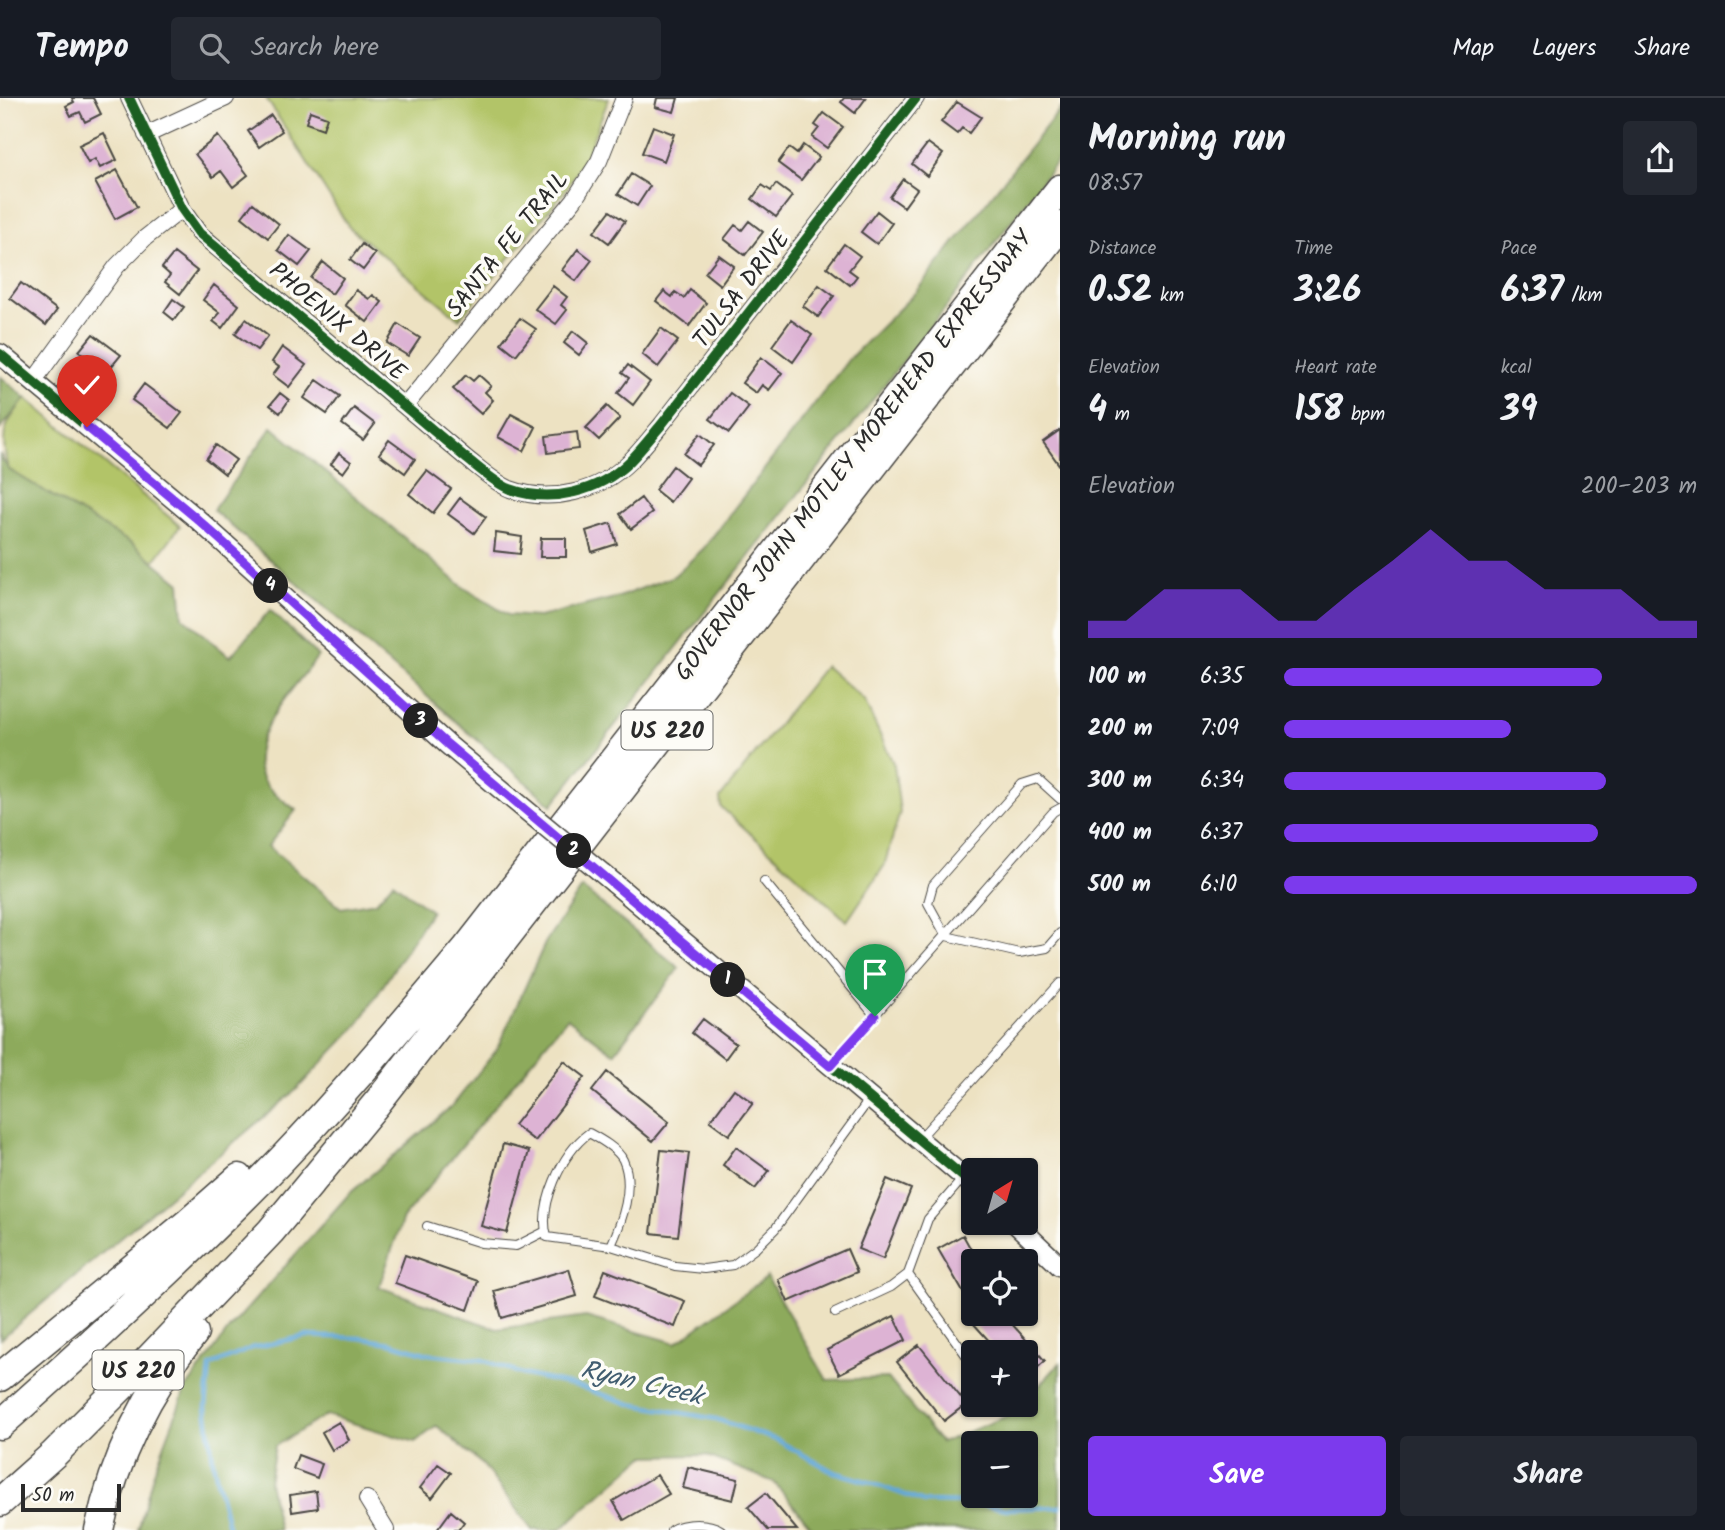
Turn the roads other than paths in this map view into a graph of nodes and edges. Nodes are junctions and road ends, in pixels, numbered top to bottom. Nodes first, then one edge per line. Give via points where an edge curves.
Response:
1 (129, 98) edge
2 (226, 98) edge
3 (624, 98) edge
4 (916, 98) edge
5 (146, 135) junction
6 (1060, 189) edge
7 (182, 209) junction
8 (1060, 226) edge
9 (0, 354) edge
10 (33, 382) junction
11 (405, 406) junction
12 (584, 491) joint
13 (1060, 799) edge
14 (1060, 808) edge
15 (764, 881) dead end
16 (1060, 933) edge
17 (946, 936) junction
18 (1060, 983) edge
19 (875, 1016) junction
20 (381, 1050) junction
21 (830, 1066) junction
22 (869, 1100) junction
23 (918, 1139) junction
24 (961, 1174) edge
25 (961, 1188) edge
26 (427, 1226) dead end
27 (271, 1231) junction
28 (545, 1231) junction
29 (1029, 1236) edge
30 (611, 1246) junction
31 (1060, 1266) edge
32 (908, 1274) junction
33 (835, 1313) dead end
34 (961, 1349) edge
35 (0, 1377) edge
36 (0, 1425) edge
37 (367, 1499) dead end
38 (0, 1503) edge
39 (99, 1530) edge
40 (386, 1530) edge
41 (671, 1530) edge
42 (721, 1530) edge

1 - 5 street, PHOENIX DRIVE
2 - 5 street
3 - 11 street, SANTA FE TRAIL via 599,161 574,200
4 - 12 street, TULSA DRIVE via 662,424 629,463
5 - 7 street, PHOENIX DRIVE
6 - 20 highway, GOVERNOR JOHN MOTLEY MOREHEAD EXPRESSWAY / US 220 via 466,949
7 - 10 street via 117,266
7 - 11 street, PHOENIX DRIVE via 199,233
8 - 27 highway, GOVERNOR JOHN MOTLEY MOREHEAD EXPRESSWAY / US 220 via 386,1092
9 - 10 street
10 - 21 street, bridge via 195,517 398,701
11 - 12 street, PHOENIX DRIVE via 508,488 536,496
13 - 17 lane via 1038,779 1022,784 933,885 928,904
14 - 17 lane
15 - 19 lane
16 - 17 lane via 1047,948 1019,953
17 - 19 lane
18 - 23 lane
19 - 21 lane
20 - 35 highway via 353,1066 189,1222
20 - 36 highway, GOVERNOR JOHN MOTLEY MOREHEAD EXPRESSWAY / US 220 via 240,1202
21 - 22 street
22 - 23 street
22 - 30 lane via 775,1228 733,1265 675,1266
23 - 24 street
25 - 32 lane via 928,1219
26 - 28 lane via 481,1243 516,1247
27 - 38 highway, US 220 via 147,1361
27 - 39 highway via 253,1268 193,1334 152,1395 122,1455
28 - 30 lane via 547,1237
28 - 30 lane via 543,1223 559,1169 589,1133 623,1159 628,1185
29 - 31 street
32 - 33 lane
32 - 34 lane
37 - 40 street
41 - 42 lane via 712,1524

